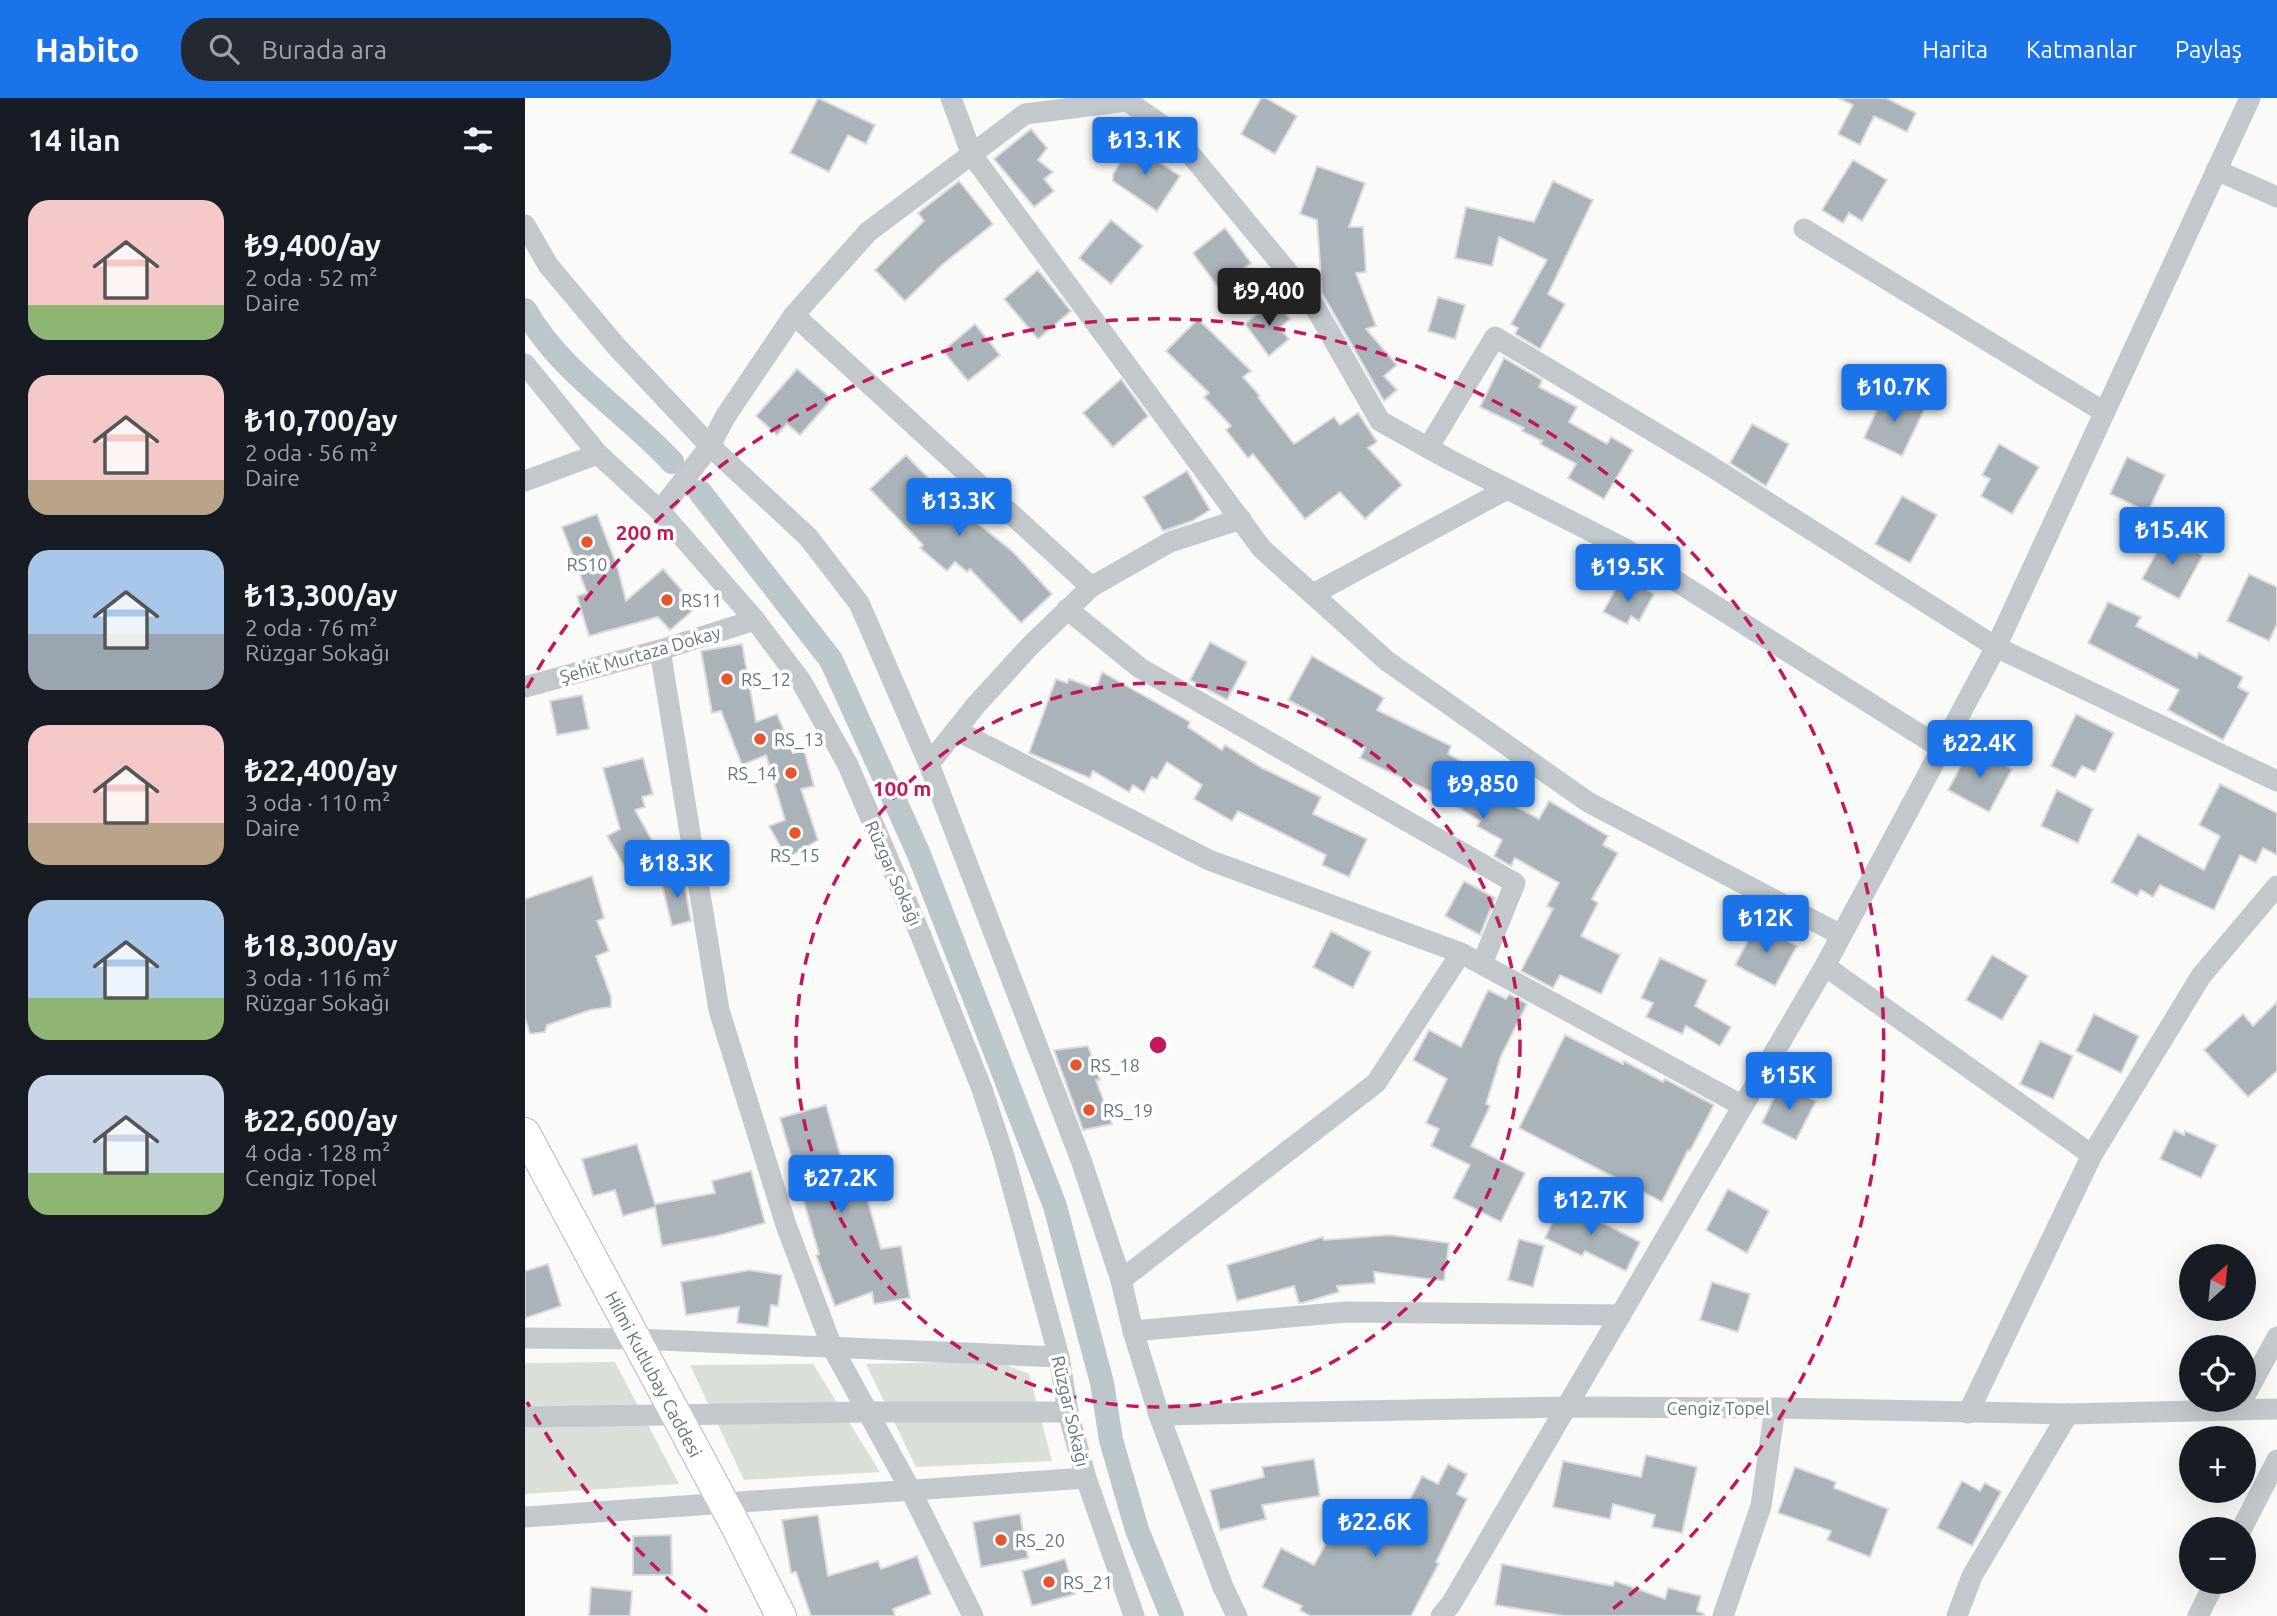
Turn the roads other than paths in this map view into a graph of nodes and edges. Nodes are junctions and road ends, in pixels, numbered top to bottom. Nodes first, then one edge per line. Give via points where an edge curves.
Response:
1 (951, 98) edge
2 (2250, 98) edge
3 (972, 155) junction
4 (2216, 170) junction
5 (2277, 197) edge
6 (525, 225) edge
7 (1804, 229) dead end
8 (794, 315) junction
9 (525, 364) edge
10 (2104, 412) junction
11 (710, 446) junction
12 (1428, 448) junction
13 (598, 454) junction
14 (525, 481) edge
15 (1507, 489) junction
16 (660, 512) junction
17 (1241, 519) junction
18 (1091, 587) junction
19 (1313, 594) junction
20 (1067, 609) junction
21 (755, 620) junction
22 (1996, 647) junction
23 (660, 650) junction
24 (525, 687) edge
25 (956, 730) junction
26 (1941, 748) junction
27 (929, 764) junction
28 (2277, 781) edge
29 (2277, 886) edge
30 (1841, 935) junction
31 (1461, 953) junction
32 (1482, 964) junction
33 (1825, 966) junction
34 (1743, 1106) junction
35 (527, 1141) edge
36 (2092, 1155) junction
37 (1121, 1280) junction
38 (1621, 1315) junction
39 (1133, 1331) junction
40 (2277, 1337) edge
41 (525, 1338) edge
42 (636, 1339) junction
43 (831, 1347) junction
44 (1059, 1357) junction
45 (2256, 1376) edge
46 (2256, 1406) edge
47 (1567, 1407) junction
48 (2179, 1407) edge
49 (1776, 1408) junction
50 (2277, 1409) edge
51 (867, 1412) junction
52 (1068, 1412) junction
53 (1968, 1413) junction
54 (2068, 1414) junction
55 (676, 1415) junction
56 (1159, 1415) junction
57 (525, 1417) edge
58 (2277, 1460) edge
59 (1086, 1478) junction
60 (911, 1491) junction
61 (724, 1505) junction
62 (525, 1517) edge
63 (2248, 1517) edge
64 (2209, 1594) edge
65 (781, 1616) edge
66 (972, 1616) edge
67 (1134, 1616) edge
68 (1237, 1616) edge
69 (1441, 1616) edge
70 (1723, 1616) edge
71 (1957, 1616) edge
72 (2198, 1616) edge

1 - 3 street
2 - 4 street
3 - 8 street via 868,232
3 - 12 street via 1025,114 1127,101 1172,132 1311,300 1380,421
3 - 17 street
4 - 5 street
4 - 10 street
6 - 11 street via 548,265 615,346
7 - 10 street
8 - 11 street
8 - 18 street
9 - 13 street, Rüzgar Sokağı
10 - 22 street
11 - 16 street
11 - 27 street via 808,537 859,603
12 - 15 street
12 - 22 street via 1495,337 1704,461
13 - 14 street
13 - 16 street, Rüzgar Sokağı
15 - 19 street
15 - 26 street via 1622,547
16 - 21 street, Rüzgar Sokağı
17 - 18 street via 1170,542
17 - 19 street via 1262,548
18 - 20 street
19 - 30 street via 1387,661 1588,802
20 - 25 street
20 - 32 street via 1140,668 1515,883
21 - 23 street, Şehit Murtaza Dokay
21 - 44 street, Rüzgar Sokağı via 801,681 848,765 919,931 986,1100
22 - 26 street
22 - 28 street
23 - 24 street, Şehit Murtaza Dokay
23 - 43 street via 719,1010 786,1225
25 - 27 street
25 - 31 street via 1209,860
26 - 30 street
27 - 37 street via 1081,1160
29 - 36 street via 2201,976
30 - 33 street
31 - 32 street
31 - 37 street via 1376,1083
32 - 34 street
33 - 34 street
33 - 36 street
34 - 38 street
35 - 42 street, Hilmi Kutlubay Caddesi
36 - 53 street
37 - 39 street
38 - 39 street via 1346,1312
38 - 47 street
39 - 56 street
40 - 45 street
41 - 42 street
42 - 43 street
42 - 55 street, Hilmi Kutlubay Caddesi
43 - 44 street
43 - 51 street
44 - 52 street, Rüzgar Sokağı
46 - 50 street, Cengiz Topel
47 - 49 street, Cengiz Topel
47 - 56 street, Cengiz Topel
47 - 69 street
48 - 54 street, Cengiz Topel
49 - 53 street, Cengiz Topel
49 - 70 street via 1761,1506
51 - 52 street
51 - 55 street
51 - 60 street
52 - 59 street, Rüzgar Sokağı
53 - 54 street, Cengiz Topel
54 - 71 street via 1972,1576
55 - 57 street
55 - 61 street, Hilmi Kutlubay Caddesi
56 - 68 street
58 - 63 street
59 - 60 street
59 - 67 street, Rüzgar Sokağı
60 - 61 street
60 - 66 street
61 - 62 street
61 - 65 street, Hilmi Kutlubay Caddesi
64 - 72 street

